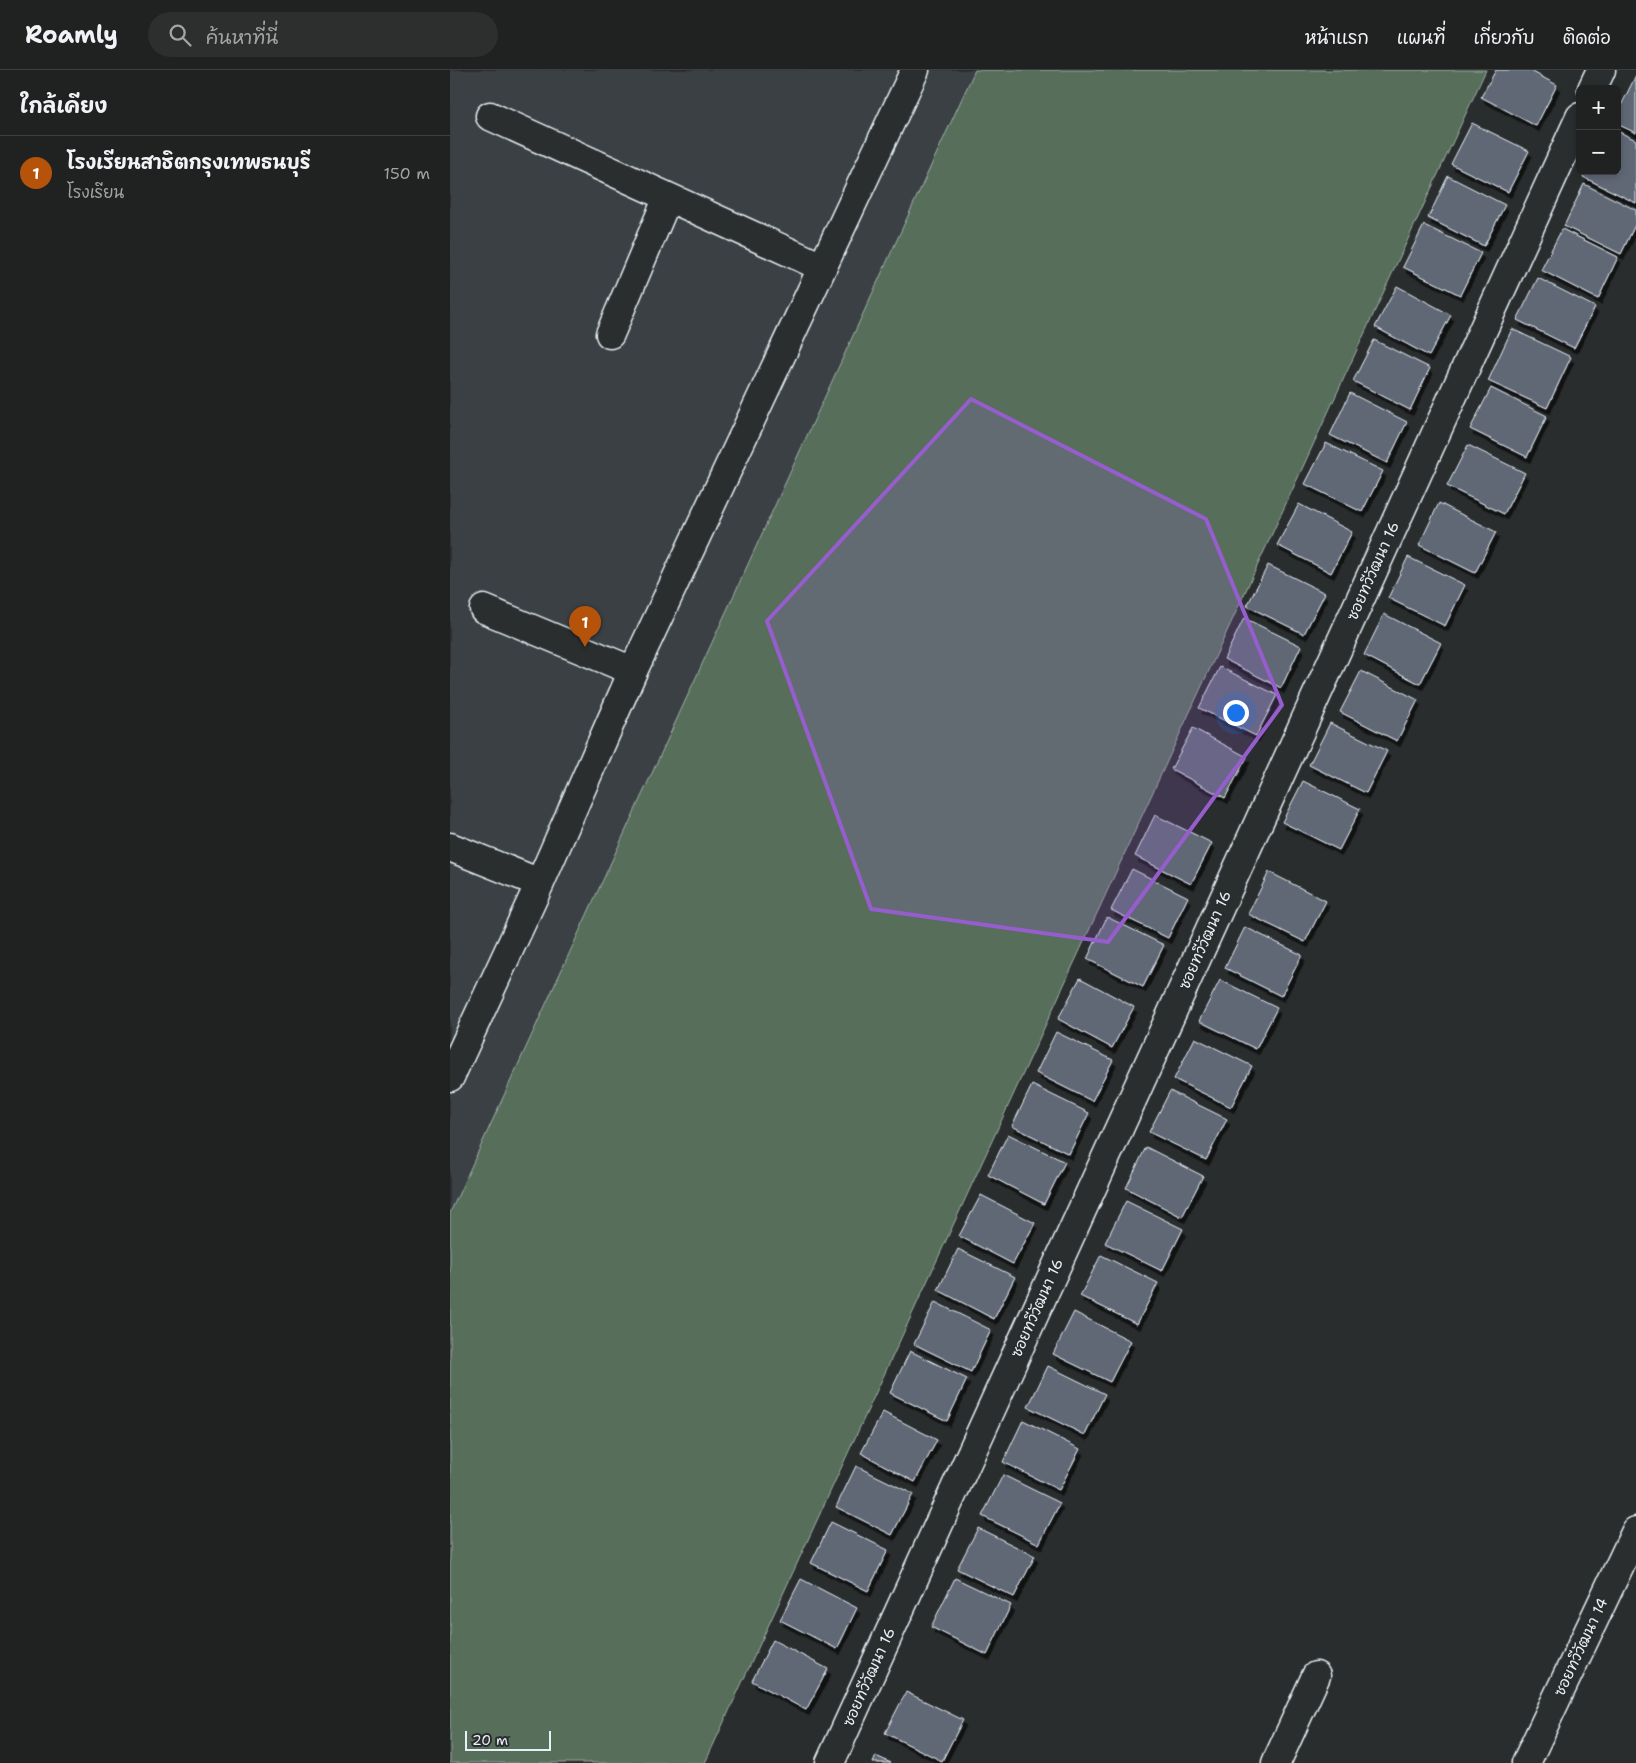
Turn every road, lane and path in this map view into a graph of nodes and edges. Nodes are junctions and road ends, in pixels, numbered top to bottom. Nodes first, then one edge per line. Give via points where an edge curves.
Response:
1 (915, 70) edge
2 (1601, 70) edge
3 (1594, 85) edge
4 (490, 116) dead end
5 (1576, 126) edge
6 (668, 198) junction
7 (822, 267) junction
8 (610, 334) dead end
9 (484, 609) dead end
10 (633, 671) junction
11 (450, 847) edge
12 (540, 883) junction
13 (450, 1077) edge
14 (1636, 1531) edge
15 (1316, 1676) dead end
16 (830, 1763) edge
17 (1276, 1763) edge
18 (1526, 1763) edge

1 - 7 street
2 - 3 street
4 - 6 street
5 - 16 street, ซอยทวีวัฒนา 16
6 - 7 street
6 - 8 street
7 - 10 street
9 - 10 street
10 - 12 street
11 - 12 street
12 - 13 street
14 - 18 street, ซอยทวีวัฒนา 14
15 - 17 street

